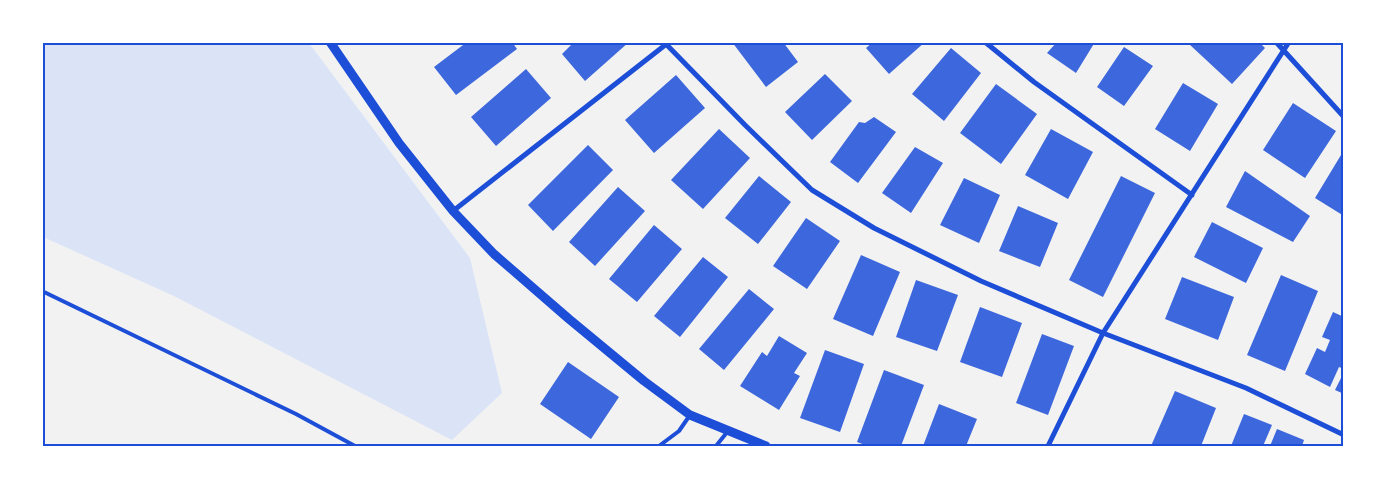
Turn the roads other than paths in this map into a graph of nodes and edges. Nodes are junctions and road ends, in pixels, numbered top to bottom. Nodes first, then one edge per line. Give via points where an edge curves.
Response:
1 (330, 42) edge
2 (985, 42) edge
3 (1276, 42) edge
4 (1290, 42) edge
5 (666, 43) edge
6 (1284, 51) junction
7 (1344, 117) edge
8 (1192, 195) junction
9 (453, 211) junction
10 (42, 291) edge
11 (1103, 333) junction
12 (690, 415) junction
13 (728, 431) junction
14 (1344, 436) edge
15 (355, 446) edge
16 (659, 446) edge
17 (716, 446) edge
18 (766, 446) edge
19 (1048, 446) edge

1 - 9 street via 399,142
2 - 8 street via 1034,82
3 - 6 street
4 - 6 street
5 - 9 street
5 - 11 street via 812,190 874,228 981,281
6 - 7 street
6 - 8 street
8 - 11 street
9 - 12 street via 494,254 569,320
10 - 15 lane
11 - 14 street via 1246,388
11 - 19 street
12 - 13 street
12 - 16 lane via 679,432
13 - 17 lane
13 - 18 street

